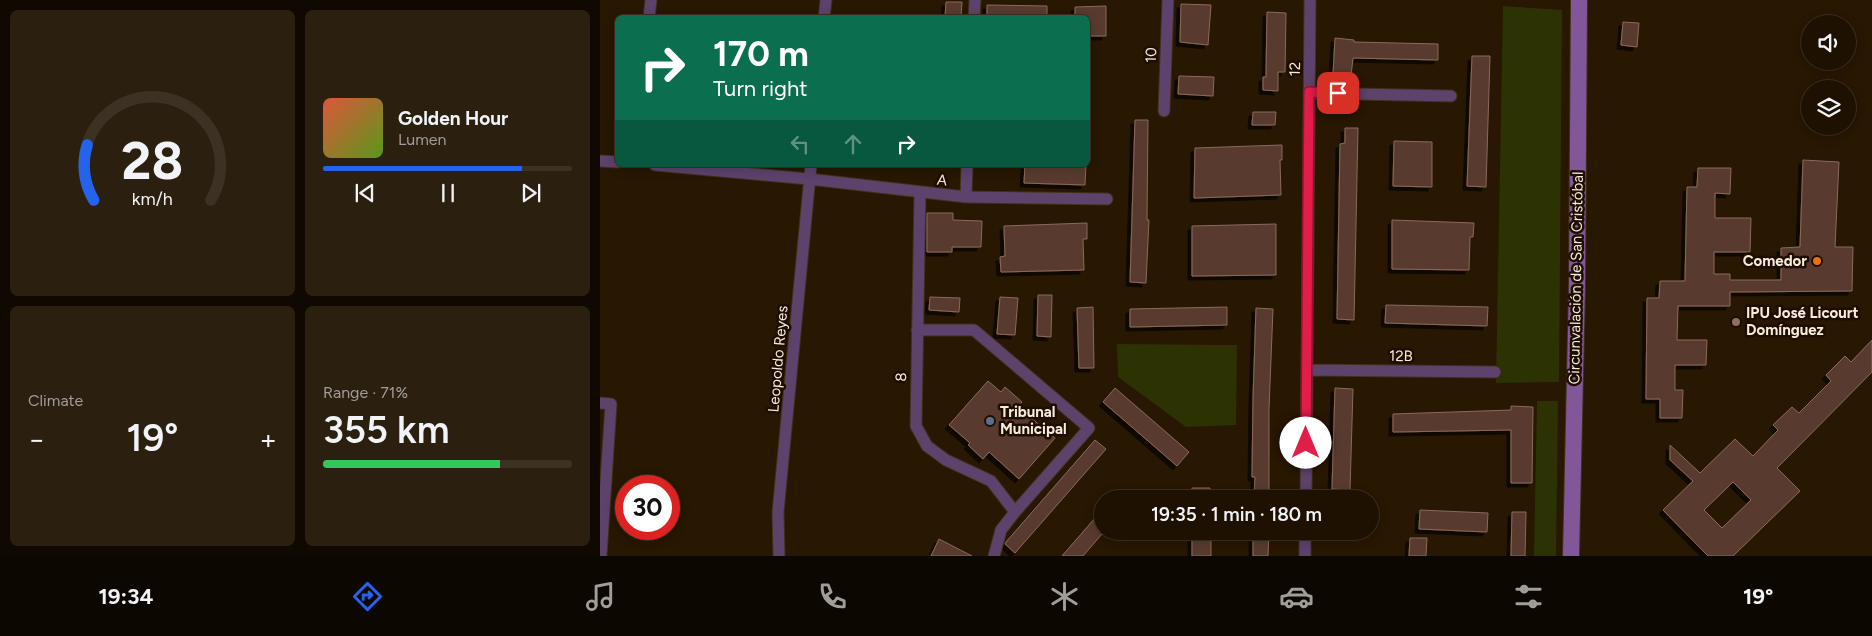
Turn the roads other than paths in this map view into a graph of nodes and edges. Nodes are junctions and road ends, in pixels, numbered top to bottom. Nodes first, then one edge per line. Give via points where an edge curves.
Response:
1 (651, 0) edge
2 (826, 0) edge
3 (975, 0) edge
4 (1168, 0) edge
5 (1310, 0) edge
6 (1579, 0) edge
7 (649, 15) edge
8 (824, 15) edge
9 (974, 15) edge
10 (1309, 92) junction
11 (1451, 96) dead end
12 (1164, 111) dead end
13 (600, 161) edge
14 (615, 162) edge
15 (677, 167) edge
16 (811, 167) edge
17 (967, 167) edge
18 (809, 179) junction
19 (920, 192) junction
20 (966, 197) junction
21 (1107, 199) dead end
22 (917, 330) junction
23 (1307, 370) junction
24 (1495, 372) dead end
25 (606, 404) edge
26 (1306, 490) edge
27 (1015, 512) junction
28 (1305, 540) edge
29 (601, 556) edge
30 (779, 556) edge
31 (994, 556) edge
32 (1305, 556) edge
33 (1571, 556) edge

1 - 7 street
2 - 8 street
3 - 9 street
4 - 12 street, 10
5 - 10 street, 12
6 - 33 main road, Circunvalación de San Cristóbal
10 - 11 street
10 - 23 street, 12
13 - 14 street
15 - 18 street, A
16 - 18 street, Leopoldo Reyes
17 - 20 street
18 - 19 street, A
18 - 30 street, Leopoldo Reyes via 778,512
19 - 20 street, A
19 - 22 street, 8
20 - 21 street, A
22 - 27 street, 8 via 916,426 927,446 946,460 991,480
22 - 27 street via 974,330 1089,428
23 - 24 street, 12B
23 - 26 street, 12
25 - 29 street
27 - 31 street via 1001,530
28 - 32 street

